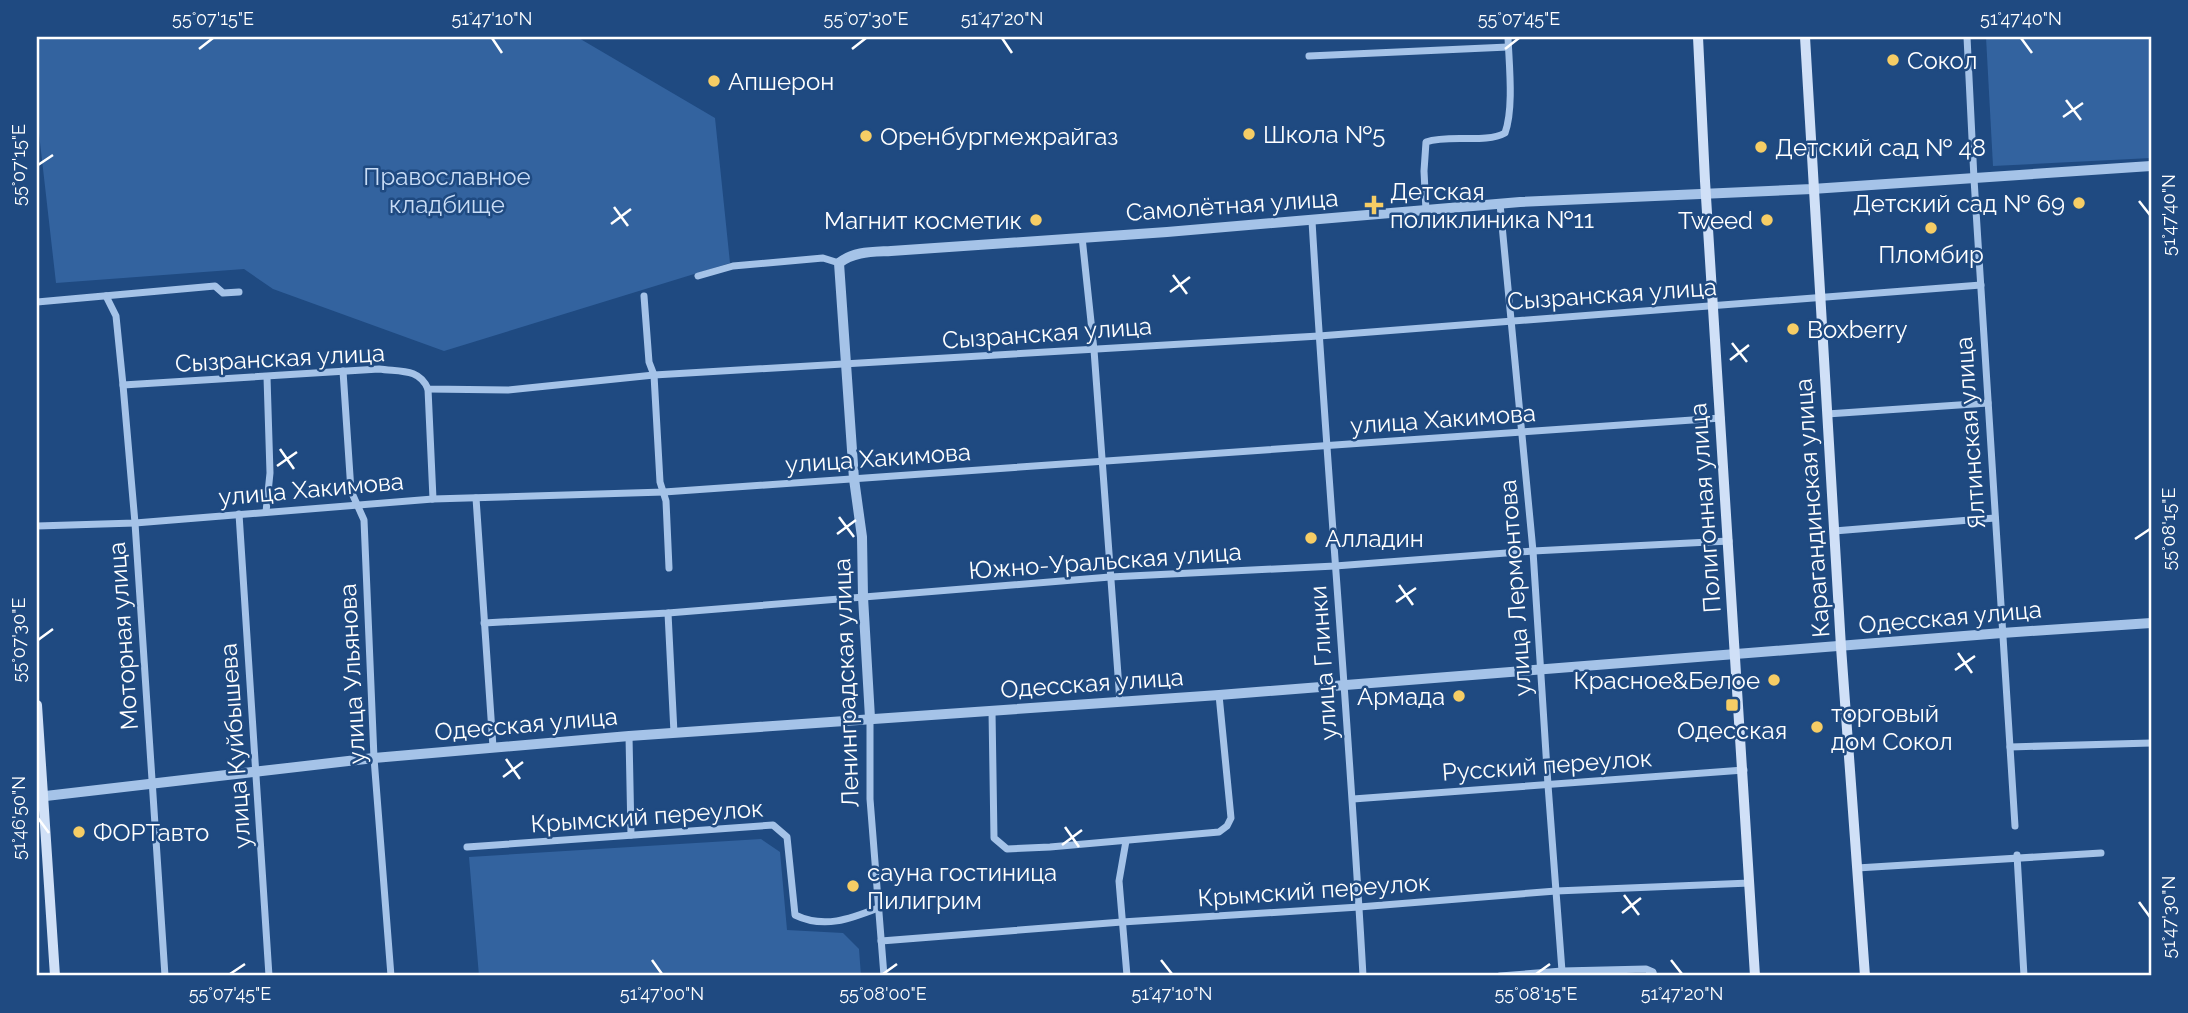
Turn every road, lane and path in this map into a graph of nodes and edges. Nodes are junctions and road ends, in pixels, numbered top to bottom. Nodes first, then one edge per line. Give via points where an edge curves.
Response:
1 (1507, 37) edge
2 (1698, 37) edge
3 (1805, 37) edge
4 (1968, 37) edge
5 (1508, 47) junction
6 (1309, 56) dead end
7 (2151, 166) edge
8 (1974, 179) junction
9 (1812, 189) junction
10 (1706, 193) junction
11 (1500, 204) junction
12 (1426, 211) junction
13 (1312, 221) junction
14 (1082, 237) junction
15 (839, 263) junction
16 (698, 276) dead end
17 (1980, 285) junction
18 (239, 292) dead end
19 (106, 296) junction
20 (644, 296) dead end
21 (1820, 298) junction
22 (37, 302) edge
23 (1713, 306) junction
24 (1511, 320) junction
25 (1319, 336) junction
26 (1094, 350) junction
27 (845, 365) junction
28 (343, 371) junction
29 (653, 375) junction
30 (267, 377) junction
31 (123, 385) junction
32 (428, 389) junction
33 (1988, 403) junction
34 (1827, 414) junction
35 (1721, 418) junction
36 (1523, 432) junction
37 (1326, 447) junction
38 (1101, 462) junction
39 (854, 479) junction
40 (664, 492) junction
41 (476, 498) junction
42 (433, 499) junction
43 (357, 504) junction
44 (266, 512) junction
45 (240, 514) junction
46 (1995, 518) junction
47 (135, 523) junction
48 (37, 526) edge
49 (1834, 531) junction
50 (1729, 541) junction
51 (1533, 551) junction
52 (1335, 566) junction
53 (669, 568) dead end
54 (1110, 578) junction
55 (863, 597) junction
56 (668, 613) junction
57 (484, 623) junction
58 (2151, 623) edge
59 (2002, 633) junction
60 (1841, 647) junction
61 (1736, 655) junction
62 (1541, 670) junction
63 (1345, 685) junction
64 (1219, 695) junction
65 (1120, 702) junction
66 (37, 705) edge
67 (992, 711) junction
68 (870, 718) junction
69 (674, 733) junction
70 (629, 736) junction
71 (2151, 743) edge
72 (494, 747) junction
73 (2010, 747) junction
74 (374, 758) junction
75 (1744, 770) junction
76 (256, 773) junction
77 (152, 785) junction
78 (1548, 785) junction
79 (40, 796) edge
80 (1353, 799) junction
81 (2015, 826) dead end
82 (631, 835) junction
83 (1126, 841) junction
84 (467, 847) dead end
85 (2101, 853) dead end
86 (2017, 855) junction
87 (1857, 868) junction
88 (1750, 883) junction
89 (1556, 891) junction
90 (1359, 907) junction
91 (878, 908) junction
92 (1122, 922) junction
93 (881, 941) junction
94 (1562, 971) junction
95 (55, 976) edge
96 (165, 976) edge
97 (269, 976) edge
98 (391, 976) edge
99 (884, 976) edge
100 (1127, 976) edge
101 (1363, 976) edge
102 (1500, 976) edge
103 (1654, 976) edge
104 (1755, 976) edge
105 (1865, 976) edge
106 (2024, 976) edge

1 - 5 street
2 - 10 main road, Полигонная улица
3 - 9 main road, Карагандинская улица
4 - 8 street, Ялтинская улица
5 - 6 street
5 - 12 street via 1508,124 1504,133 1426,142
7 - 8 street, Самолётная улица
8 - 9 street, Самолётная улица
8 - 17 street, Ялтинская улица
9 - 10 street, Самолётная улица
9 - 21 main road, Карагандинская улица
10 - 11 street, Самолётная улица
10 - 23 main road, Полигонная улица
11 - 12 street, Самолётная улица
11 - 24 street, улица Лермонтова
12 - 13 street, Самолётная улица
13 - 14 street, Самолётная улица
13 - 25 street, улица Глинки
14 - 15 street, Самолётная улица via 856,254
14 - 26 street
15 - 16 street, Самолётная улица via 823,258 733,266
15 - 27 street, Ленинградская улица
17 - 21 street, Сызранская улица
17 - 33 street, Ялтинская улица
18 - 19 street via 223,293 215,286
19 - 22 street
19 - 31 street, Моторная улица via 116,316
20 - 29 street
21 - 23 street, Сызранская улица
21 - 34 main road, Карагандинская улица
23 - 24 street, Сызранская улица
23 - 35 main road, Полигонная улица
24 - 25 street, Сызранская улица
24 - 36 street, улица Лермонтова
25 - 26 street, Сызранская улица
25 - 37 street, улица Глинки
26 - 27 street, Сызранская улица
26 - 38 street
27 - 29 street, Сызранская улица
27 - 39 street, Ленинградская улица
28 - 30 street, Сызранская улица
28 - 32 street, Сызранская улица via 413,373 424,379
28 - 43 street, улица Ульянова via 351,491
29 - 32 street, Сызранская улица via 508,390
29 - 40 street
30 - 31 street, Сызранская улица
30 - 44 street via 270,474
31 - 47 street, Моторная улица
32 - 42 street
33 - 34 street
33 - 46 street, Ялтинская улица
34 - 49 main road, Карагандинская улица
35 - 36 street, улица Хакимова
35 - 50 main road, Полигонная улица
36 - 37 street, улица Хакимова
36 - 51 street, улица Лермонтова
37 - 38 street, улица Хакимова
37 - 52 street, улица Глинки
38 - 39 street, улица Хакимова
38 - 54 street
39 - 40 street, улица Хакимова
39 - 55 street, Ленинградская улица via 862,537
40 - 41 street, улица Хакимова
40 - 53 street
41 - 42 street, улица Хакимова
41 - 57 street
42 - 43 street, улица Хакимова
43 - 44 street, улица Хакимова
43 - 74 street, улица Ульянова via 363,520
44 - 45 street, улица Хакимова
45 - 47 street, улица Хакимова
45 - 76 street, улица Куйбышева
46 - 49 street
46 - 59 street, Ялтинская улица
47 - 48 street, улица Хакимова
47 - 77 street, Моторная улица
49 - 60 main road, Карагандинская улица
50 - 51 street, Южно-Уральская улица
50 - 61 main road, Полигонная улица
51 - 52 street, Южно-Уральская улица
51 - 62 street, улица Лермонтова
52 - 54 street, Южно-Уральская улица
52 - 63 street, улица Глинки
54 - 55 street, Южно-Уральская улица
54 - 65 street
55 - 56 street, Южно-Уральская улица
55 - 68 street, Ленинградская улица
56 - 57 street, Южно-Уральская улица
56 - 69 street
57 - 72 street
58 - 59 street, Одесская улица
59 - 60 street, Одесская улица
59 - 73 street, Ялтинская улица
60 - 61 street, Одесская улица
60 - 87 main road, Карагандинская улица
61 - 62 street, Одесская улица
61 - 75 main road, Полигонная улица
62 - 63 street, Одесская улица
62 - 78 street, улица Лермонтова
63 - 64 street, Одесская улица
63 - 80 street, улица Глинки
64 - 65 street, Одесская улица
64 - 83 street via 1231,818 1227,826 1219,832
65 - 67 street, Одесская улица
66 - 79 main road
67 - 68 street, Одесская улица
67 - 83 street via 994,838 1000,844 1013,849
68 - 69 street, Одесская улица
68 - 91 street, Ленинградская улица
69 - 70 street, Одесская улица
70 - 72 street, Одесская улица
70 - 82 street
71 - 73 street
72 - 74 street, Одесская улица
73 - 81 street, Ялтинская улица
74 - 76 street, Одесская улица
74 - 98 street, улица Ульянова
75 - 78 street, Русский переулок
75 - 88 main road, Полигонная улица
76 - 77 street, Одесская улица
76 - 97 street, улица Куйбышева
77 - 79 street, Одесская улица
77 - 96 street, Моторная улица
78 - 80 street, Русский переулок
78 - 89 street, улица Лермонтова
79 - 95 main road
80 - 90 street, улица Глинки
82 - 84 street, Крымский переулок
82 - 91 street, Крымский переулок via 773,825 787,837 795,915 824,923
83 - 92 street via 1119,881
85 - 86 street
86 - 87 street
86 - 106 street
87 - 105 main road, Карагандинская улица
88 - 89 street, Крымский переулок
88 - 104 main road, Полигонная улица
89 - 90 street, Крымский переулок
89 - 94 street, улица Лермонтова
90 - 92 street, Крымский переулок
90 - 101 street, улица Глинки
91 - 93 street, Ленинградская улица
92 - 93 street, Крымский переулок
92 - 100 street
93 - 99 street, Ленинградская улица
94 - 102 street
94 - 103 street via 1646,969

